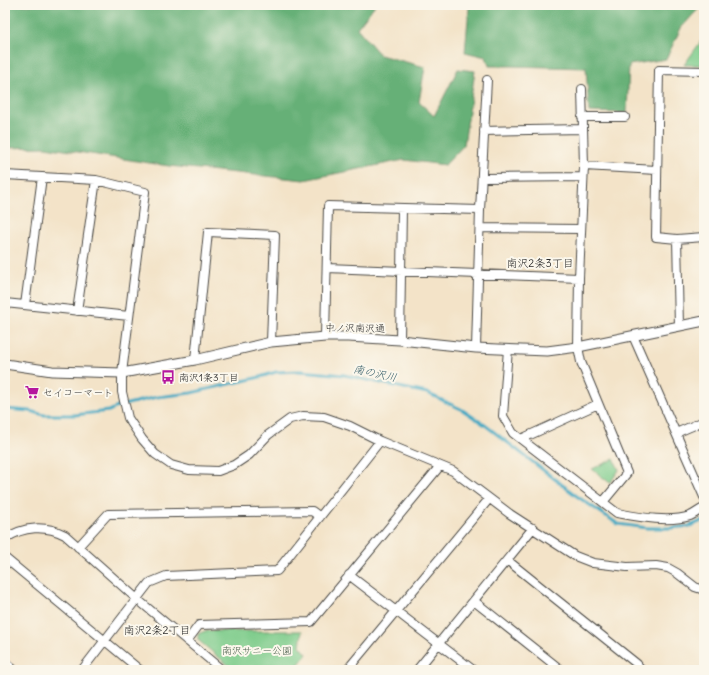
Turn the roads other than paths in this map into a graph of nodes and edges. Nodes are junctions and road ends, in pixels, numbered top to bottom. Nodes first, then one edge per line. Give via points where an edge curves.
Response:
1 (704, 71) edge
2 (487, 80) dead end
3 (582, 89) dead end
4 (582, 117) junction
5 (625, 117) dead end
6 (582, 129) junction
7 (484, 131) junction
8 (584, 166) junction
9 (657, 170) junction
10 (5, 175) edge
11 (42, 177) junction
12 (482, 178) junction
13 (583, 178) junction
14 (96, 180) junction
15 (402, 208) junction
16 (480, 210) junction
17 (480, 228) junction
18 (581, 229) junction
19 (704, 237) edge
20 (677, 238) junction
21 (327, 268) junction
22 (400, 271) junction
23 (479, 275) junction
24 (579, 278) junction
25 (5, 303) edge
26 (25, 305) junction
27 (78, 311) junction
28 (129, 316) junction
29 (704, 321) edge
30 (679, 326) junction
31 (633, 336) junction
32 (325, 337) junction
33 (400, 340) junction
34 (271, 342) junction
35 (578, 347) junction
36 (476, 348) junction
37 (508, 349) junction
38 (195, 360) junction
39 (5, 364) edge
40 (122, 372) junction
41 (598, 404) junction
42 (704, 421) edge
43 (676, 433) junction
44 (521, 439) junction
45 (380, 441) junction
46 (440, 466) junction
47 (704, 497) edge
48 (490, 498) junction
49 (603, 502) junction
50 (704, 508) edge
51 (320, 517) junction
52 (534, 528) junction
53 (5, 539) edge
54 (78, 547) junction
55 (5, 558) edge
56 (507, 560) junction
57 (349, 575) junction
58 (704, 590) edge
59 (136, 599) junction
60 (474, 602) junction
61 (396, 611) junction
62 (105, 640) junction
63 (187, 641) junction
64 (439, 644) junction
65 (5, 662) edge
66 (14, 670) edge
67 (82, 670) edge
68 (140, 670) edge
69 (222, 670) edge
70 (348, 670) edge
71 (417, 670) edge
72 (473, 670) edge
73 (561, 670) edge
74 (641, 670) edge

1 - 9 street via 659,70
2 - 7 street
3 - 4 street
4 - 5 street
4 - 6 street
6 - 7 street
6 - 8 street
7 - 12 street
8 - 9 street
8 - 13 street
9 - 20 street via 656,237
10 - 11 street
11 - 14 street
11 - 26 street
12 - 13 street
12 - 16 street
13 - 18 street
14 - 27 street
14 - 28 street via 145,192
15 - 16 street
15 - 21 street via 328,206
15 - 22 street
16 - 17 street
17 - 18 street
17 - 23 street
18 - 24 street
19 - 20 street
20 - 30 street
21 - 22 street
21 - 32 street
22 - 23 street
22 - 33 street
23 - 24 street
23 - 36 street
24 - 35 street
25 - 26 street
26 - 27 street
27 - 28 street
28 - 40 street
29 - 30 street, 中ノ沢南沢通
30 - 31 street, 中ノ沢南沢通
31 - 35 street, 中ノ沢南沢通
31 - 43 street
32 - 33 street, 中ノ沢南沢通
32 - 34 street, 中ノ沢南沢通
33 - 36 street, 中ノ沢南沢通
34 - 38 street, 中ノ沢南沢通
34 - 38 street via 275,235 208,232
35 - 37 street, 中ノ沢南沢通 via 547,351
35 - 41 street via 581,362
36 - 37 street, 中ノ沢南沢通
37 - 44 street via 503,416 513,433
38 - 40 street, 中ノ沢南沢通
39 - 40 street, 中ノ沢南沢通 via 52,371
40 - 45 street via 122,392 128,418 142,439 155,454 171,465 189,470 218,471 234,465 290,419 303,416 324,417
41 - 44 street
41 - 49 street via 627,473
42 - 43 street
43 - 47 street
44 - 49 street
45 - 46 street
45 - 51 street
46 - 48 street via 453,471
46 - 57 street
48 - 52 street
48 - 61 street
49 - 50 street via 617,513 637,517 675,519
51 - 54 street via 312,511 108,514
51 - 59 street via 277,571 166,576 149,583
52 - 56 street
52 - 58 street via 575,556 593,563 668,568 694,588
53 - 54 street via 22,530 45,528 65,535
54 - 59 street
55 - 62 street
56 - 60 street
56 - 74 street via 637,664
57 - 61 street
57 - 63 street via 311,622 199,625
59 - 62 street
59 - 63 street
60 - 64 street
60 - 73 street
61 - 64 street
61 - 70 street
62 - 67 street
62 - 68 street
63 - 69 street
64 - 71 street
64 - 72 street
65 - 66 street

